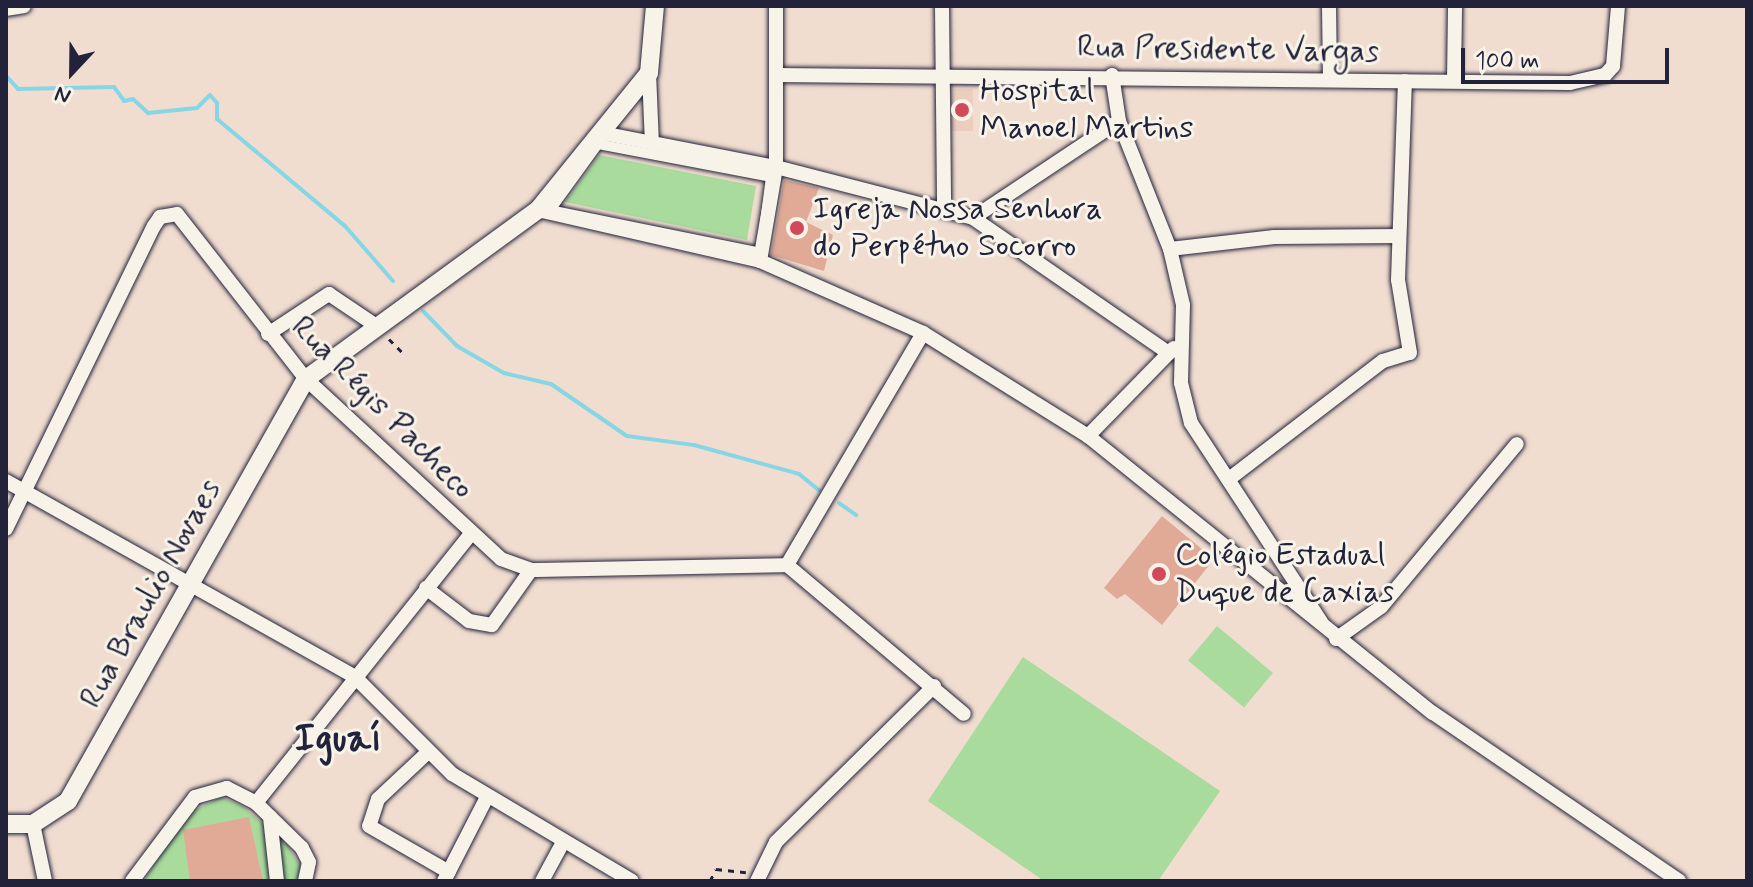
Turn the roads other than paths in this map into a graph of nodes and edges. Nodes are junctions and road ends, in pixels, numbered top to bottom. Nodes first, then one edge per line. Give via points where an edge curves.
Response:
1 (24, 6) edge
2 (655, 6) edge
3 (776, 6) edge
4 (942, 6) edge
5 (1329, 6) edge
6 (1455, 6) edge
7 (1618, 6) edge
8 (6, 9) edge
9 (649, 73) junction
10 (943, 74) junction
11 (776, 75) junction
12 (1112, 75) junction
13 (1330, 79) junction
14 (1405, 81) junction
15 (1454, 81) junction
16 (1119, 121) junction
17 (602, 133) junction
18 (652, 144) junction
19 (776, 167) junction
20 (944, 209) junction
21 (538, 210) junction
22 (973, 218) junction
23 (1399, 236) junction
24 (1170, 249) junction
25 (760, 257) junction
26 (375, 325) junction
27 (923, 333) junction
28 (268, 334) junction
29 (1182, 339) junction
30 (1169, 353) junction
31 (306, 379) junction
32 (1088, 436) junction
33 (1517, 444) dead end
34 (1229, 479) junction
35 (6, 481) edge
36 (25, 492) junction
37 (6, 529) edge
38 (471, 534) junction
39 (787, 565) junction
40 (531, 570) junction
41 (191, 583) junction
42 (426, 588) junction
43 (1331, 636) junction
44 (354, 676) junction
45 (934, 686) junction
46 (964, 714) dead end
47 (426, 754) junction
48 (487, 797) junction
49 (256, 803) junction
50 (270, 817) junction
51 (6, 824) edge
52 (33, 824) junction
53 (562, 844) junction
54 (446, 876) edge
55 (757, 877) edge
56 (45, 881) edge
57 (132, 881) edge
58 (277, 881) edge
59 (305, 881) edge
60 (542, 881) edge
61 (632, 881) edge
62 (1679, 881) edge

1 - 8 street
2 - 9 street
3 - 11 street
4 - 10 street
5 - 13 street
6 - 15 street
7 - 15 street, Rua Presidente Vargas via 1618,49 1605,75 1570,83
9 - 17 street
9 - 18 street
10 - 11 street, Rua Presidente Vargas
10 - 12 street, Rua Presidente Vargas
10 - 20 street
11 - 19 street
12 - 13 street, Rua Presidente Vargas
12 - 16 street
13 - 14 street, Rua Presidente Vargas
14 - 15 street, Rua Presidente Vargas
14 - 23 street
16 - 22 street
16 - 24 street
17 - 18 street
17 - 21 street
18 - 19 street
19 - 20 street
19 - 25 street
20 - 22 street
21 - 25 street
21 - 26 street
22 - 30 street
23 - 24 street via 1274,237
23 - 34 street via 1399,310 1410,353 1383,361
24 - 29 street via 1186,323
25 - 25 street via 756,254 550,210 598,144 771,177
25 - 27 street
26 - 28 street via 329,294
26 - 31 street
27 - 32 street
27 - 39 street
28 - 31 street, Rua Régis Pacheco
28 - 36 street, Rua Régis Pacheco via 187,223 169,213 154,226
29 - 30 street
29 - 34 street via 1183,402
30 - 32 street
31 - 38 street, Rua Régis Pacheco
31 - 41 street, Rua Braulio Novaes
32 - 43 street
33 - 43 street via 1381,607
34 - 43 street
35 - 36 street
36 - 37 street
36 - 41 street
38 - 40 street, Rua Régis Pacheco via 501,559
38 - 42 street
39 - 40 street
39 - 45 street
40 - 42 street via 492,625 469,621
41 - 44 street
41 - 52 street, Rua Braulio Novaes via 68,801
42 - 44 street
43 - 62 street
44 - 47 street
44 - 49 street
45 - 46 street
45 - 55 street via 776,842
47 - 48 street
47 - 54 street via 378,799 369,826
48 - 53 street
48 - 54 street
49 - 50 street
49 - 57 street via 227,788 195,797
50 - 58 street
50 - 59 street via 309,862
51 - 52 street
52 - 56 street
53 - 60 street
53 - 61 street

